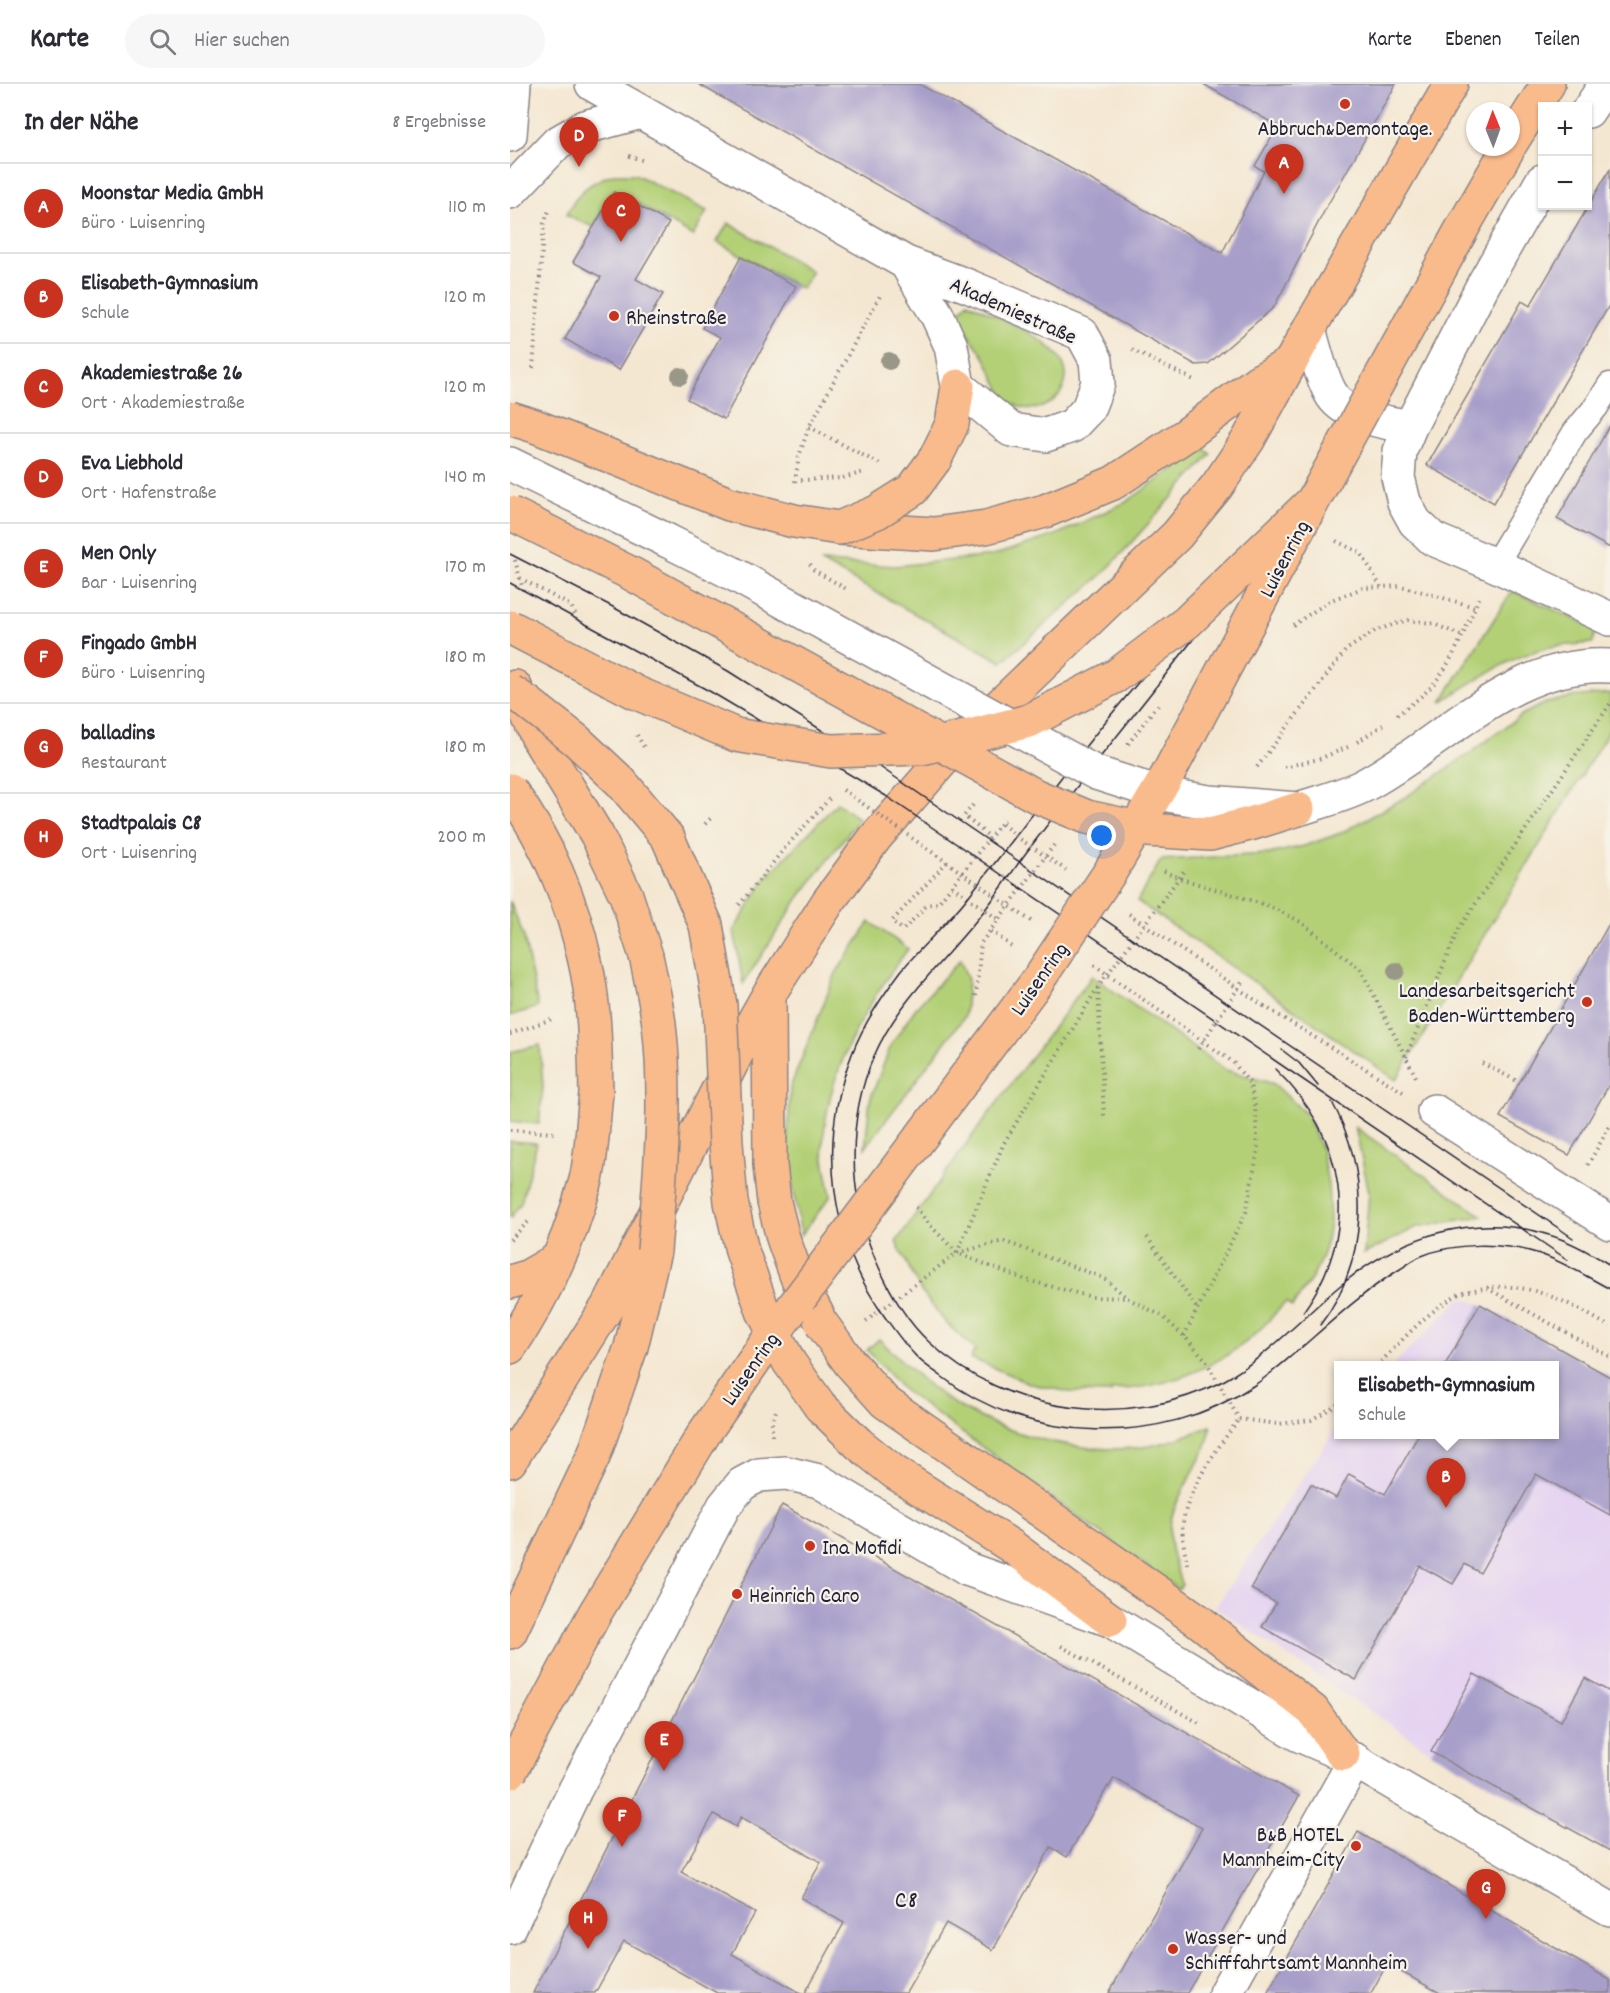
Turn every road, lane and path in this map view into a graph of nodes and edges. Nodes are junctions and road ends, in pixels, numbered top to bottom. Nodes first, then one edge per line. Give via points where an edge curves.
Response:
1 (514, 84) edge
2 (592, 84) edge
3 (1451, 84) edge
4 (1548, 84) edge
5 (1606, 84) edge
6 (1592, 104) edge
7 (641, 112) junction
8 (1520, 128) edge
9 (510, 135) edge
10 (1503, 156) edge
11 (1538, 188) edge
12 (510, 192) edge
13 (550, 206) dead end
14 (906, 263) junction
15 (882, 292) dead end
16 (1309, 329) junction
17 (1082, 334) junction
18 (1289, 364) junction
19 (533, 368) dead end
20 (1204, 385) dead end
21 (958, 386) junction
22 (1610, 386) edge
23 (510, 418) edge
24 (809, 427) dead end
25 (1410, 427) junction
26 (885, 461) dead end
27 (510, 464) edge
28 (793, 479) dead end
29 (1313, 501) junction
30 (510, 513) edge
31 (839, 528) junction
32 (1496, 565) junction
33 (1610, 619) edge
34 (510, 627) edge
35 (1285, 630) dead end
36 (1461, 635) junction
37 (1610, 666) edge
38 (510, 677) edge
39 (510, 691) edge
40 (1163, 702) dead end
41 (1610, 704) edge
42 (1155, 708) dead end
43 (1393, 718) dead end
44 (1384, 724) dead end
45 (525, 734) edge
46 (1318, 759) dead end
47 (1252, 774) dead end
48 (510, 790) edge
49 (976, 802) dead end
50 (1306, 806) junction
51 (990, 837) dead end
52 (1020, 839) dead end
53 (947, 862) junction
54 (1159, 868) dead end
55 (1185, 869) dead end
56 (1068, 872) dead end
57 (1179, 878) junction
58 (951, 886) dead end
59 (938, 903) dead end
60 (738, 906) dead end
61 (1126, 911) dead end
62 (999, 920) dead end
63 (1040, 928) dead end
64 (991, 931) dead end
65 (1017, 950) dead end
66 (1088, 961) dead end
67 (1243, 981) dead end
68 (1098, 987) junction
69 (1239, 989) junction
70 (769, 994) junction
71 (555, 1013) dead end
72 (540, 1024) dead end
73 (557, 1024) dead end
74 (510, 1034) edge
75 (1203, 1041) junction
76 (1197, 1049) dead end
77 (1406, 1057) junction
78 (1482, 1063) dead end
79 (1519, 1082) dead end
80 (1434, 1111) junction
81 (1104, 1117) dead end
82 (556, 1123) dead end
83 (1610, 1125) edge
84 (510, 1130) edge
85 (555, 1133) junction
86 (553, 1144) dead end
87 (1584, 1171) dead end
88 (534, 1212) dead end
89 (1610, 1223) edge
90 (1148, 1237) dead end
91 (510, 1240) edge
92 (957, 1253) junction
93 (558, 1259) junction
94 (510, 1282) edge
95 (1487, 1288) junction
96 (1127, 1298) junction
97 (1198, 1311) junction
98 (1610, 1327) edge
99 (1184, 1336) junction
100 (510, 1347) edge
101 (1610, 1357) edge
102 (1381, 1361) edge
103 (1334, 1406) edge
104 (1239, 1419) junction
105 (510, 1461) edge
106 (1110, 1620) junction
107 (1199, 1621) junction
108 (510, 1632) edge
109 (1349, 1757) junction
110 (510, 1772) edge
111 (1610, 1909) edge
112 (510, 1928) edge
113 (1226, 1993) edge

1 - 9 street
2 - 7 street, Akademiestraße
3 - 16 main road
4 - 8 main road, Luisenring
5 - 6 street
7 - 12 street via 585,127 557,143
7 - 14 street, Akademiestraße
10 - 29 main road, Luisenring, bridge
11 - 25 street
13 - 19 path via 544,223
14 - 17 street, Akademiestraße
14 - 21 street, Akademiestraße via 951,346
15 - 24 path
16 - 18 main road
16 - 25 street via 1331,394 1365,418
17 - 20 path via 1128,348
17 - 21 street, Akademiestraße via 1096,360 1098,383 1088,410 1072,426 1046,435 1011,430
18 - 31 main road via 1257,381 1186,435 1113,483 1045,511 986,527 934,534
18 - 70 main road via 1248,440 1177,535 944,759 875,838
21 - 31 main road, bridge via 952,424 935,459 912,489 877,512
22 - 32 lane via 1575,432
23 - 31 main road, bridge via 729,504
25 - 32 street via 1400,451 1398,477 1404,502 1415,522 1433,539
26 - 28 path, bridge via 872,470 843,478
27 - 50 street, bridge via 730,572 1095,773 1162,794 1209,802
29 - 34 main road, bridge via 1187,622 1116,676 1029,721 922,748 831,751 736,735 637,693
29 - 110 main road, Luisenring, bridge via 1167,776 1110,872 1036,983 767,1342 705,1432 596,1613
30 - 50 main road, bridge via 632,574 1036,796 1087,817 1147,830 1210,834
32 - 33 street
35 - 36 path via 1331,600 1364,588 1401,586 1475,607
36 - 43 path via 1436,682
36 - 47 path via 1431,623 1407,620 1375,631 1346,650
37 - 50 street via 1569,669 1535,679 1499,696 1362,786
38 - 45 main road
39 - 106 main road, bridge via 576,740 621,782 668,838 706,925 720,1005 731,1202 742,1251 763,1311 789,1362 820,1406 859,1444 894,1472 1011,1546
40 - 42 path
41 - 77 path via 1458,930
44 - 46 path via 1348,748
45 - 108 main road, bridge via 597,835 626,895 646,956 659,1024 662,1155 654,1251 631,1347 594,1455
48 - 93 main road, bridge via 552,863 572,914 585,961 594,1031 596,1093 586,1179
49 - 51 path via 964,816
52 - 56 path, bridge
53 - 59 path via 892,921 903,930 927,905
53 - 60 path, bridge via 840,788
53 - 63 path, bridge
54 - 57 path
55 - 57 path
57 - 68 path
57 - 77 path via 1269,906 1318,936 1361,970
58 - 62 path
61 - 69 path, bridge
64 - 65 path
66 - 75 path, bridge
67 - 69 path
68 - 81 path
68 - 92 path via 1004,1143
69 - 75 path
69 - 80 path, bridge
70 - 105 main road via 611,1301
70 - 107 main road, bridge via 770,1165 774,1202 797,1277 821,1323 885,1402
71 - 73 path
72 - 74 path
75 - 76 path
75 - 97 path, bridge via 1233,1062 1250,1084 1256,1106 1258,1150 1246,1212
77 - 80 path
78 - 79 path
80 - 89 street
82 - 85 path
83 - 87 path
84 - 85 path
85 - 86 path
88 - 91 path
90 - 97 path
92 - 96 path via 1026,1280 1092,1297
92 - 96 path via 1003,1241 1104,1278
93 - 94 main road
93 - 100 main road
95 - 98 path via 1517,1287 1545,1293
95 - 101 path
95 - 102 path via 1459,1294 1421,1321
96 - 99 path via 1162,1316
97 - 99 path
99 - 104 path via 1205,1359
103 - 104 path via 1311,1420 1279,1425
104 - 107 path via 1216,1450 1189,1500 1182,1523
106 - 109 street via 1297,1734
106 - 112 street via 967,1569 819,1481 786,1473 759,1475 742,1484 724,1506 586,1769
107 - 109 main road via 1313,1711
109 - 111 street
109 - 113 street

